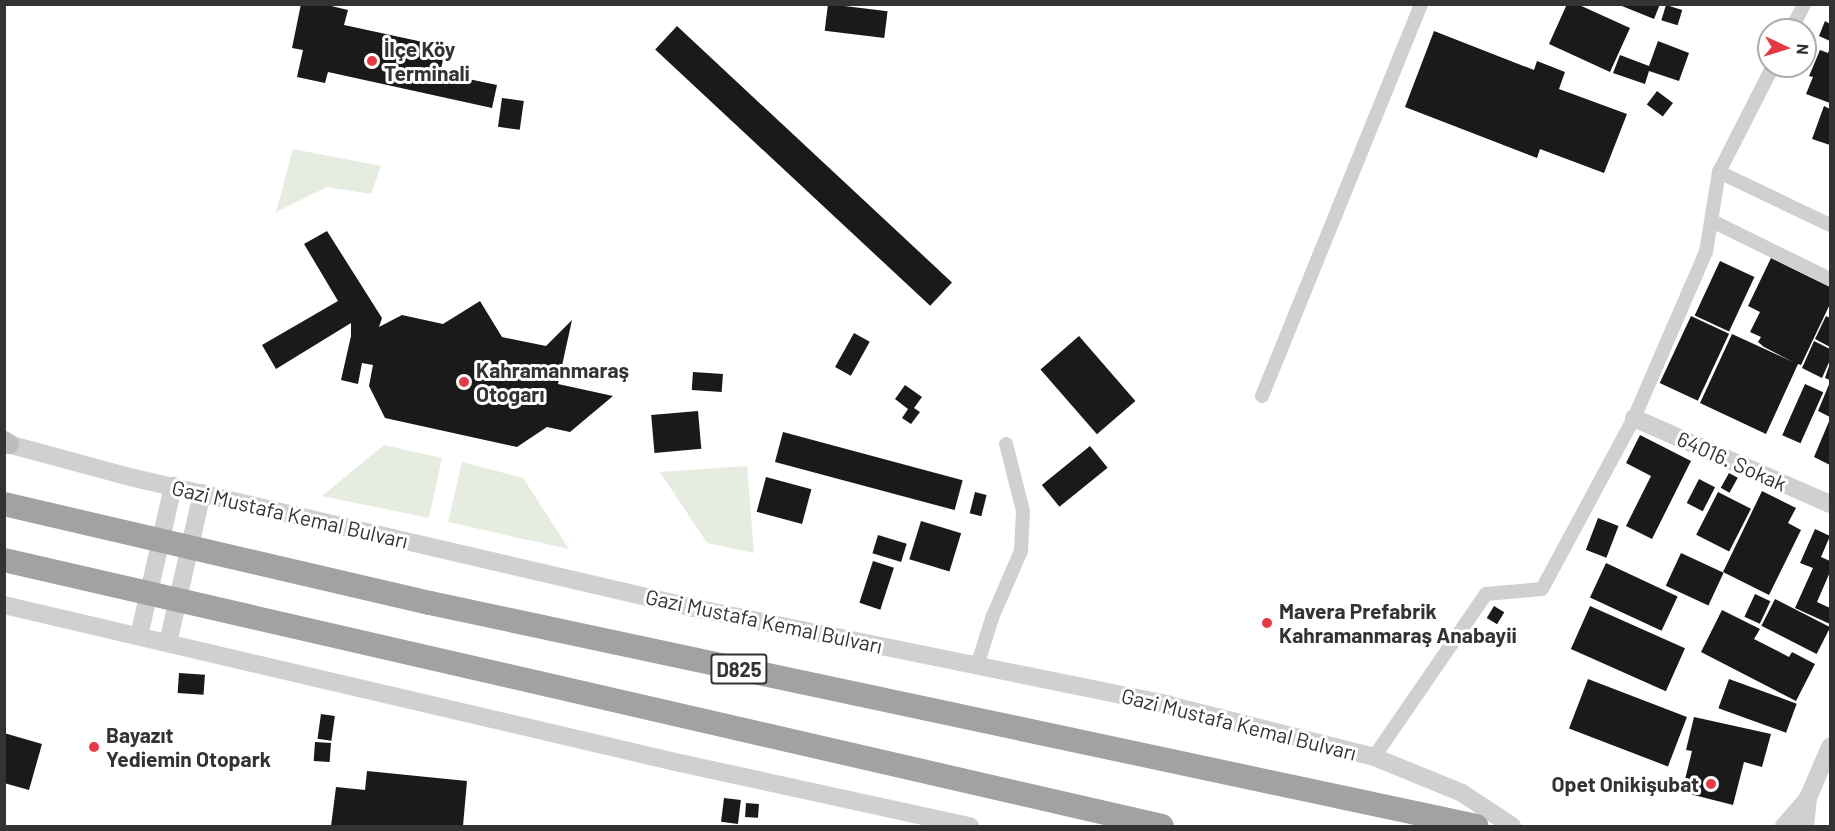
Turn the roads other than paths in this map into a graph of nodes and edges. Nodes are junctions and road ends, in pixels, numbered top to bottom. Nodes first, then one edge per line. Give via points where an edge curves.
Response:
1 (1421, 4) edge
2 (1804, 4) edge
3 (1797, 18) edge
4 (1767, 78) edge
5 (1719, 172) junction
6 (1712, 221) junction
7 (1830, 225) edge
8 (1830, 279) edge
9 (1262, 396) dead end
10 (1634, 418) junction
11 (6, 442) edge
12 (1006, 444) dead end
13 (173, 486) junction
14 (201, 493) junction
15 (4, 504) edge
16 (1830, 504) edge
17 (159, 540) junction
18 (188, 547) junction
19 (4, 560) edge
20 (148, 593) junction
21 (177, 600) junction
22 (4, 605) edge
23 (138, 636) junction
24 (168, 643) junction
25 (977, 666) junction
26 (1830, 747) edge
27 (1374, 757) junction
28 (1808, 798) junction
29 (970, 826) edge
30 (1162, 826) edge
31 (1476, 826) edge
32 (1512, 826) edge
33 (1784, 826) edge
34 (1805, 826) edge

1 - 9 street
2 - 3 street
4 - 5 street
5 - 6 street
5 - 7 street
6 - 8 street
6 - 10 street via 1706,252
10 - 16 street, 64016. Sokak
10 - 27 street via 1542,589 1486,594
11 - 13 street, Gazi Mustafa Kemal Bulvarı
12 - 25 street via 1023,511 1021,551 992,618
13 - 14 street, Gazi Mustafa Kemal Bulvarı
13 - 17 street
14 - 18 street
14 - 25 street, Gazi Mustafa Kemal Bulvarı via 694,608
15 - 17 highway, D825
17 - 18 highway, D825
17 - 20 street
18 - 21 street
18 - 31 highway, D825 via 441,606
19 - 20 highway
20 - 21 highway
20 - 23 street
21 - 24 street
21 - 30 highway
22 - 23 street
23 - 24 street
24 - 29 street via 680,763
25 - 27 street, Gazi Mustafa Kemal Bulvarı via 1169,705
26 - 28 street
27 - 32 street, Gazi Mustafa Kemal Bulvarı via 1462,793
28 - 33 street
28 - 34 street

